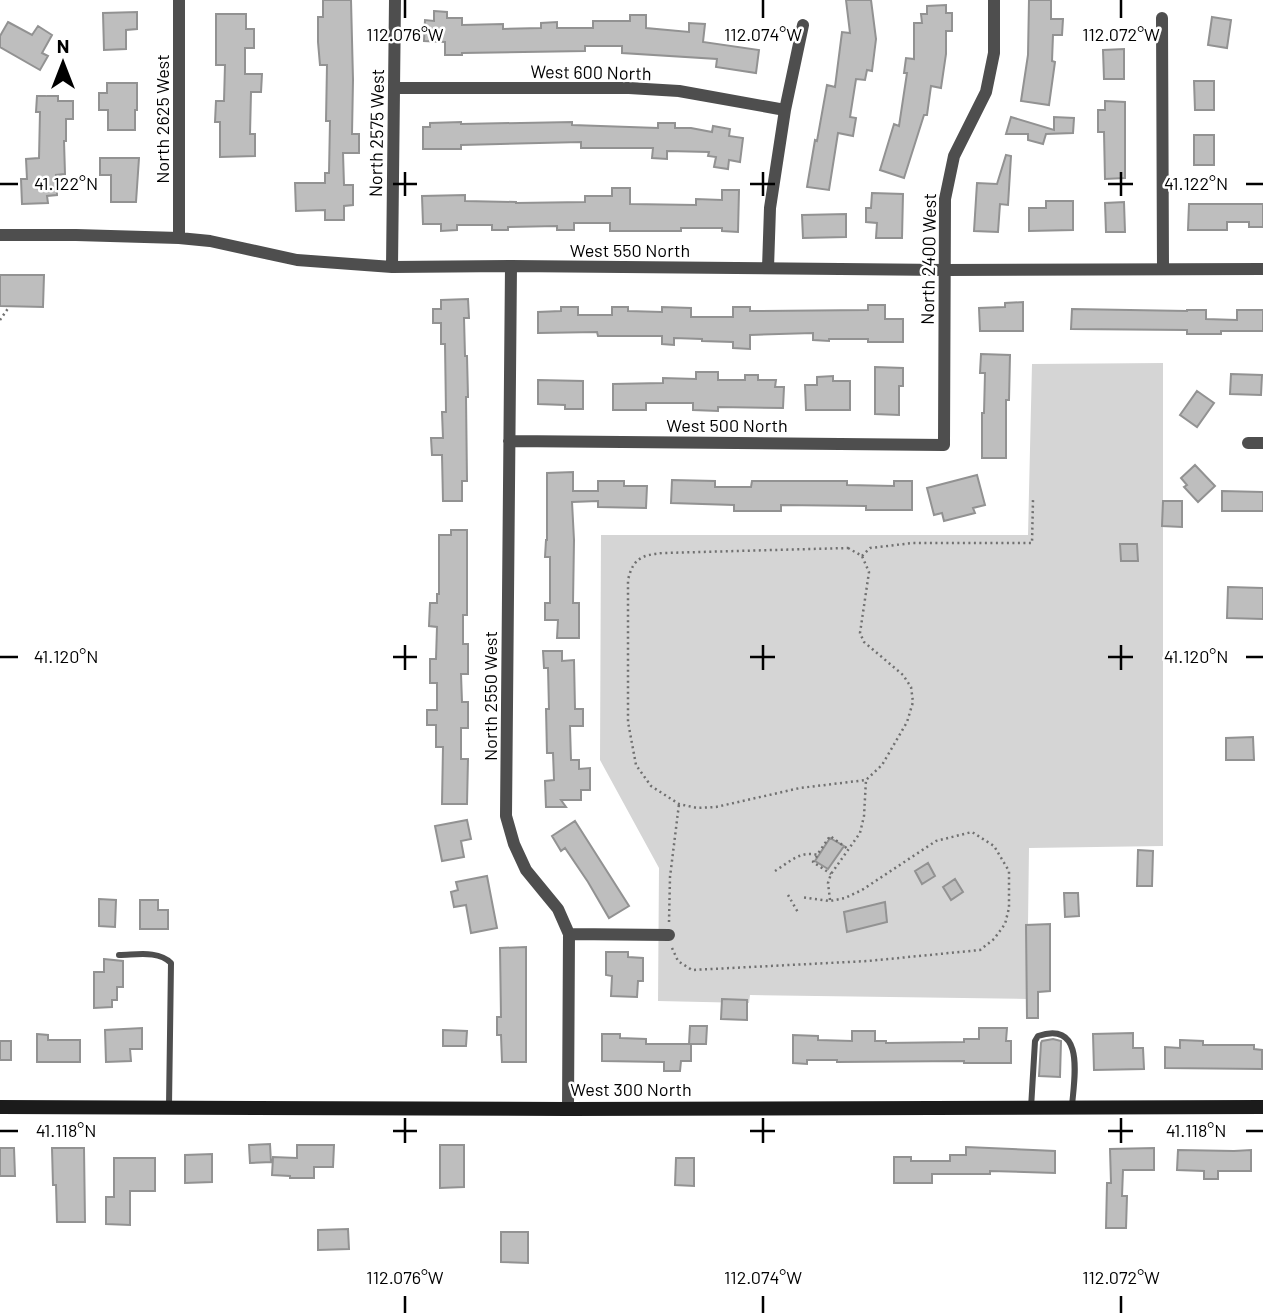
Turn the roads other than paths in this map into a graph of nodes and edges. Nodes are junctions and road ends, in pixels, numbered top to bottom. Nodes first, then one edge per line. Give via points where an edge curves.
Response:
1 (179, 0) edge
2 (395, 0) edge
3 (994, 0) edge
4 (1162, 18) dead end
5 (803, 25) dead end
6 (395, 88) junction
7 (785, 110) junction
8 (0, 235) edge
9 (178, 239) junction
10 (511, 266) junction
11 (392, 267) junction
12 (768, 268) junction
13 (1163, 269) junction
14 (1263, 269) edge
15 (944, 270) junction
16 (509, 441) junction
17 (1248, 443) dead end
18 (1263, 443) edge
19 (944, 445) joint
20 (569, 934) junction
21 (670, 935) road end
22 (119, 955) dead end
23 (0, 1107) edge
24 (169, 1107) junction
25 (1263, 1107) edge
26 (1031, 1108) junction
27 (1072, 1108) junction
28 (568, 1109) junction

1 - 9 street, North 2625 West
2 - 6 street, North 2575 West
3 - 15 street, North 2400 West via 993,53 986,92 954,156 945,199
4 - 13 street
5 - 7 street
6 - 7 street, West 600 North via 629,88 679,91
6 - 11 street, North 2575 West
7 - 12 street via 770,208
8 - 9 street, West 550 North
9 - 11 street, West 550 North via 210,241 297,260
10 - 11 street, West 550 North
10 - 12 street, West 550 North
10 - 16 street, North 2550 West
12 - 15 street, West 550 North
13 - 14 street, West 550 North
13 - 15 street, West 550 North
15 - 19 street, North 2400 West
16 - 19 street, West 500 North
16 - 20 street, North 2550 West via 506,816 526,870 558,909
17 - 18 street
20 - 21 street
20 - 28 street, North 2550 West
22 - 24 lane via 156,955 170,963
23 - 24 main road, West 300 North
24 - 28 main road, West 300 North
25 - 27 main road, West 300 North
26 - 27 main road, West 300 North
26 - 27 lane via 1035,1041 1044,1034 1063,1035 1072,1046
26 - 28 main road, West 300 North

